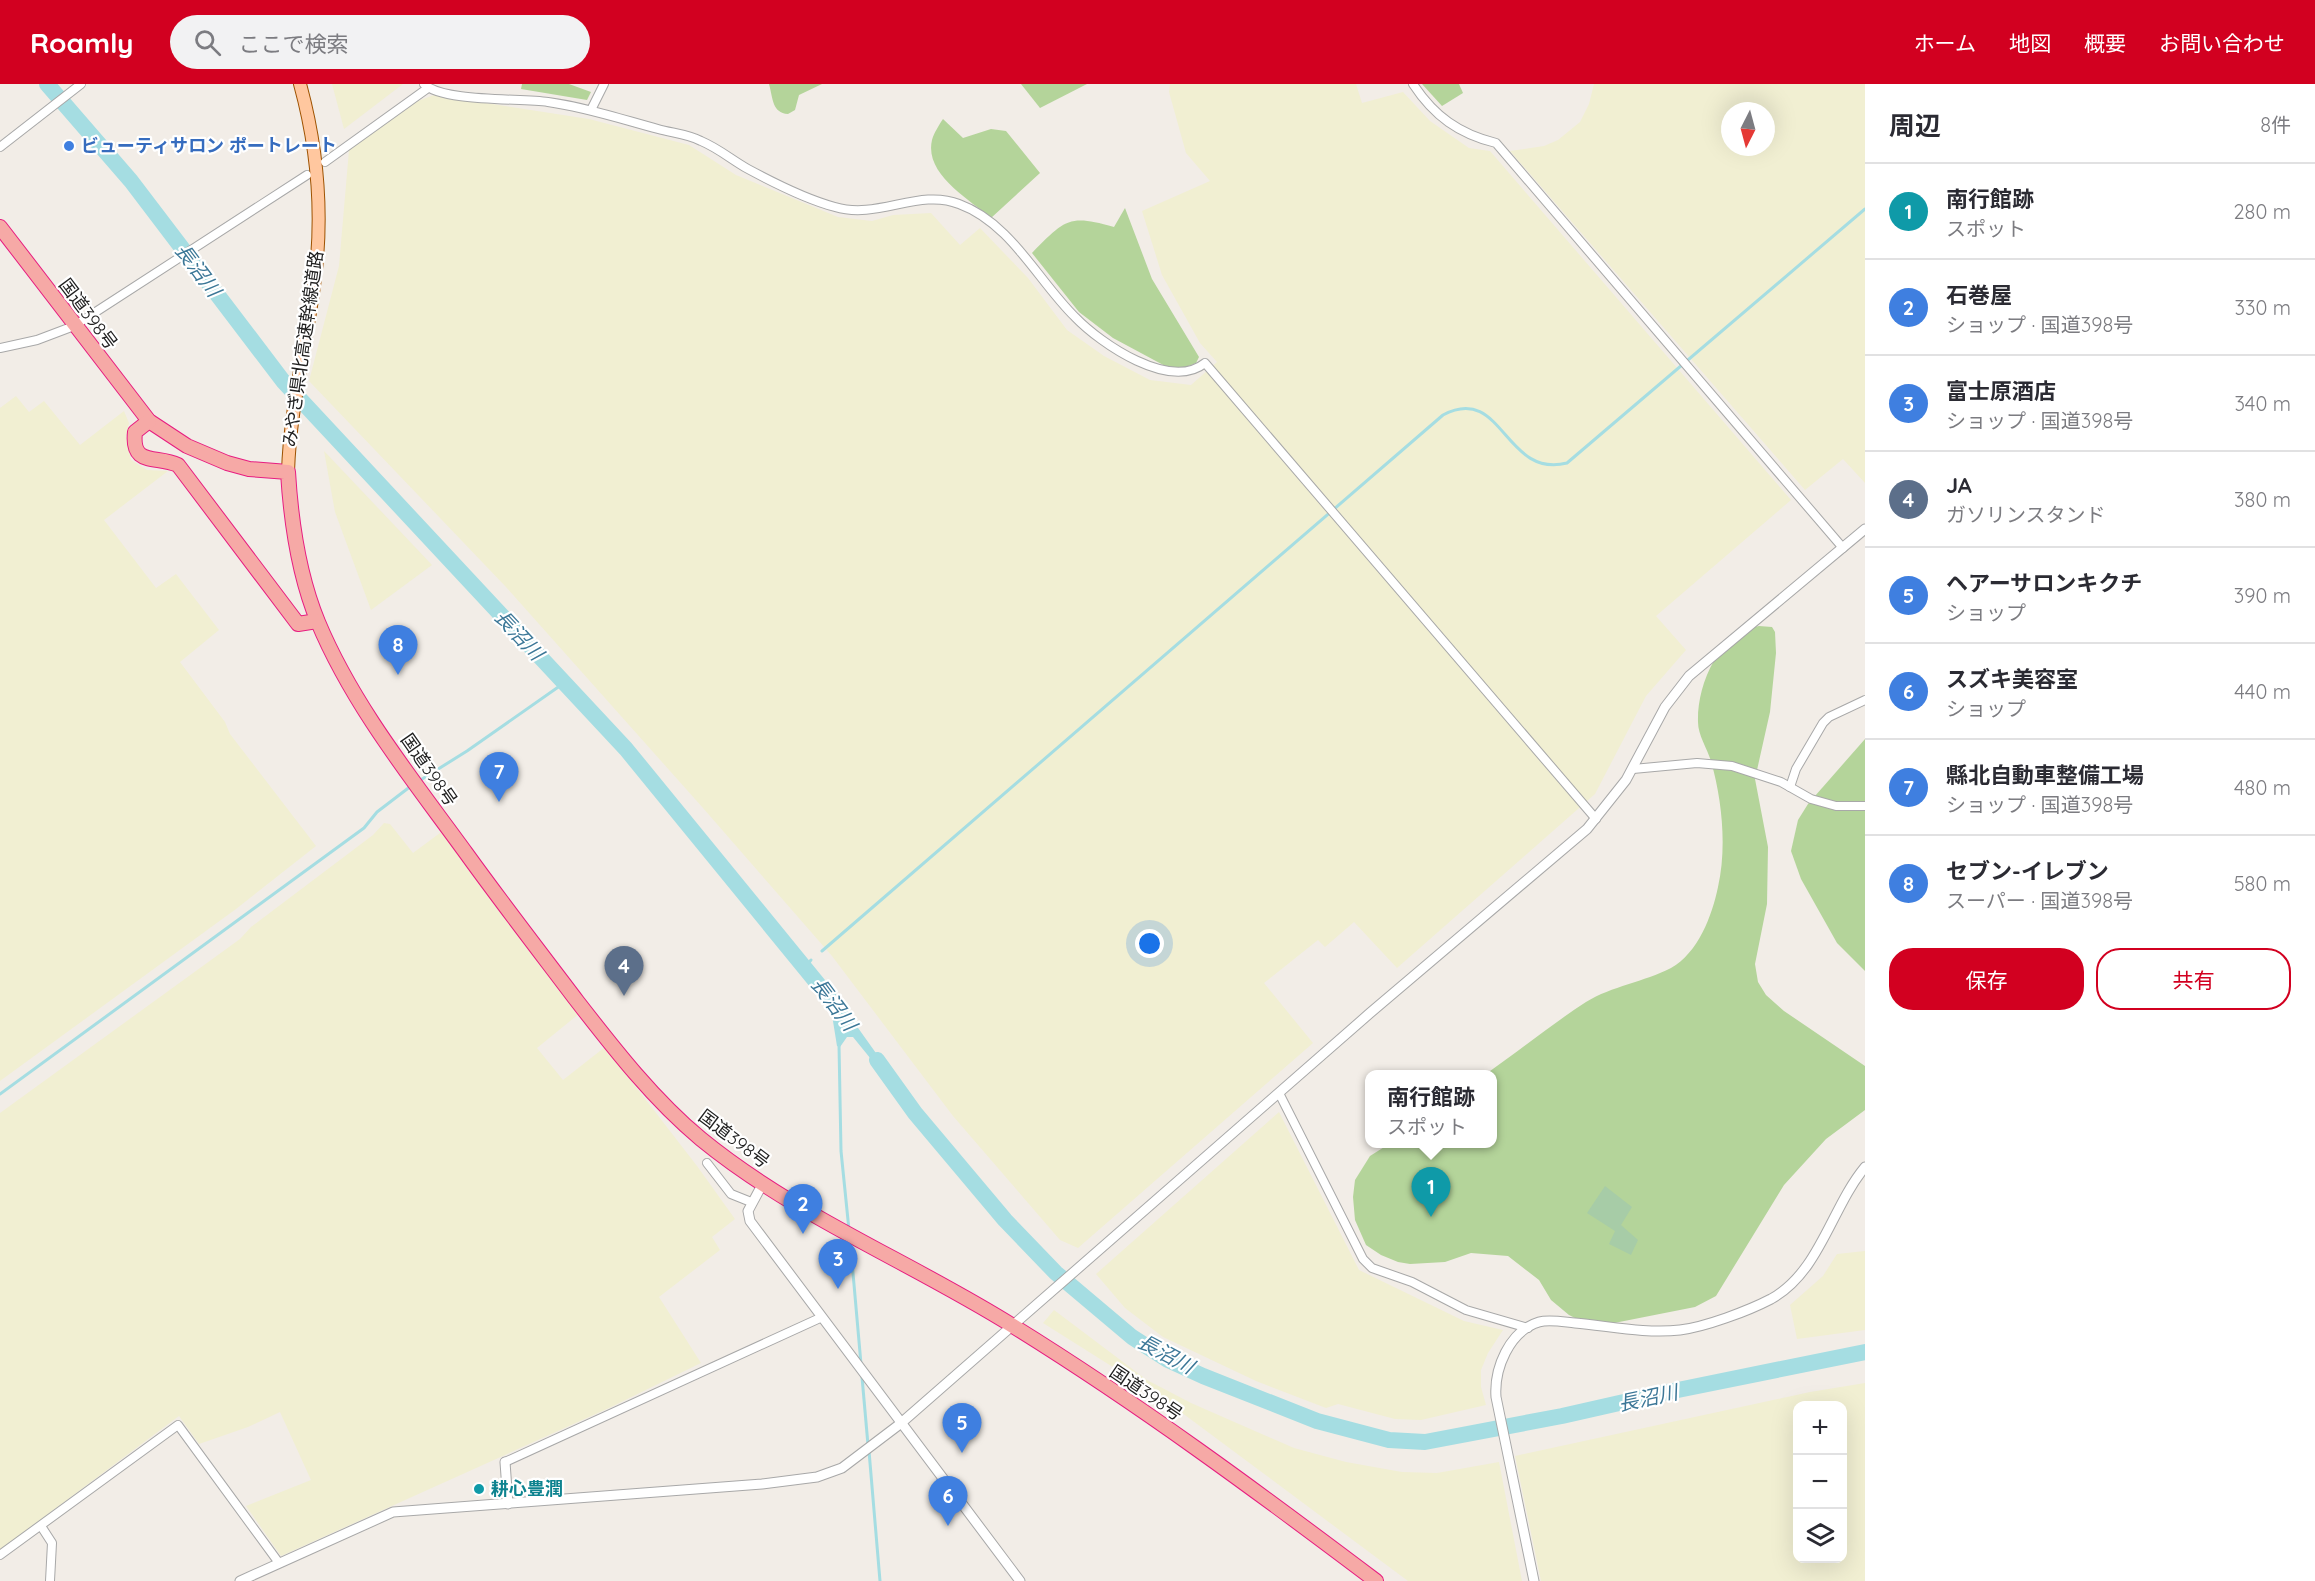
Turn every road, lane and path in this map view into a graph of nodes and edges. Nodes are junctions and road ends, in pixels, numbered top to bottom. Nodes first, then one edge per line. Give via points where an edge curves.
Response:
1 (81, 84) edge
2 (300, 84) edge
3 (604, 84) edge
4 (1413, 84) edge
5 (426, 86) edge
6 (591, 110) junction
7 (0, 147) edge
8 (325, 162) dead end
9 (307, 175) dead end
10 (0, 227) edge
11 (74, 326) junction
12 (0, 348) edge
13 (149, 421) junction
14 (288, 472) junction
15 (1865, 529) edge
16 (1843, 548) junction
17 (317, 621) junction
18 (1865, 700) edge
19 (1633, 769) junction
20 (1790, 787) junction
21 (1865, 806) edge
22 (1596, 819) junction
23 (1280, 1095) junction
24 (707, 1163) dead end
25 (1865, 1167) edge
26 (763, 1184) junction
27 (751, 1202) junction
28 (820, 1318) junction
29 (1011, 1325) junction
30 (1528, 1328) junction
31 (900, 1424) junction
32 (505, 1462) joint
33 (508, 1504) junction
34 (40, 1526) junction
35 (0, 1555) edge
36 (279, 1563) junction
37 (50, 1581) edge
38 (240, 1581) edge
39 (1020, 1581) edge
40 (1376, 1581) edge
41 (1534, 1581) edge

1 - 7 street
2 - 14 main road, みやぎ県北高速幹線道路 via 314,155 318,233
3 - 6 street
4 - 16 street via 1424,100 1457,128 1496,143
5 - 6 street via 456,95 547,102
5 - 8 street
6 - 22 street via 702,141 770,180 834,207 857,212 918,201 959,204 998,230 1074,317 1097,335 1165,372 1197,370 1205,363
9 - 11 street
10 - 11 highway, 国道398号
11 - 12 street
11 - 13 highway, 国道398号
13 - 14 highway, 国道398号 via 187,446 227,463
13 - 17 highway via 135,432 139,454 178,465 298,624
14 - 17 highway, 国道398号 via 299,556
15 - 16 street
16 - 19 street via 1689,676 1665,707
17 - 26 highway, 国道398号 via 352,689 408,774 507,911 630,1067 702,1140
18 - 20 street via 1823,723
19 - 20 street via 1716,763
19 - 22 street
20 - 21 street via 1805,797 1836,806
22 - 23 street
23 - 29 street
23 - 30 street via 1363,1259 1372,1268 1412,1282 1466,1310
24 - 27 street via 731,1194
25 - 30 street via 1807,1266 1770,1299 1680,1330 1552,1322 1539,1322
26 - 27 street
26 - 29 highway, 国道398号
27 - 28 street via 750,1221
28 - 31 street
28 - 32 street
29 - 31 street
29 - 40 highway, 国道398号 via 1223,1466
30 - 41 street via 1510,1346 1495,1385
31 - 33 street via 842,1468 802,1480
31 - 39 street
32 - 33 street
33 - 36 street via 393,1512
34 - 35 street
34 - 36 street via 178,1425
34 - 37 street via 52,1543
36 - 38 street

